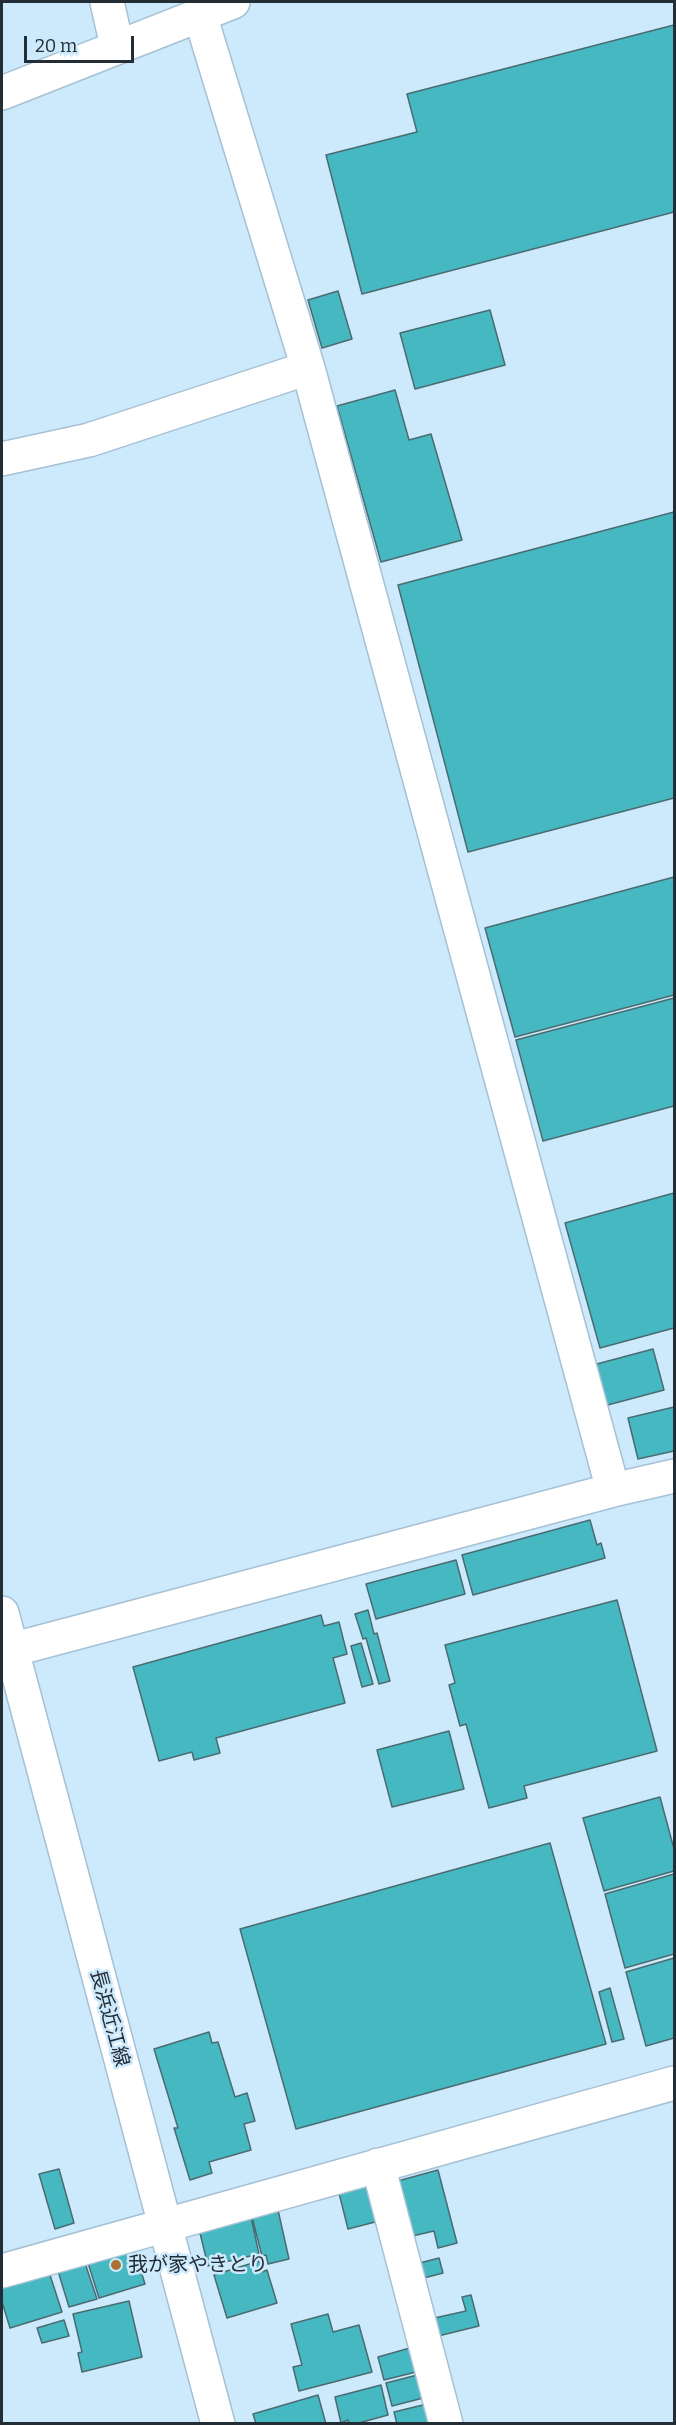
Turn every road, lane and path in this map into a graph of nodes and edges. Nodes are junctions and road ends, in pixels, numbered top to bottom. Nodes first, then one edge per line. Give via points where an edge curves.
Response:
1 (107, 2) edge
2 (233, 2) edge
3 (200, 15) junction
4 (117, 46) junction
5 (2, 93) edge
6 (308, 368) junction
7 (2, 459) edge
8 (675, 1476) edge
9 (613, 1490) junction
10 (2, 1613) edge
11 (11, 1650) junction
12 (675, 2083) edge
13 (378, 2165) junction
14 (164, 2225) junction
15 (2, 2271) edge
16 (218, 2424) edge
17 (446, 2424) edge

1 - 4 street
2 - 3 street
3 - 4 street
3 - 6 street
4 - 5 street
6 - 7 street via 89,440
6 - 9 street
8 - 9 street
9 - 11 street
10 - 11 street, 長浜近江線
11 - 14 street, 長浜近江線
12 - 13 street
13 - 14 street
13 - 17 street
14 - 15 street
14 - 16 street, 長浜近江線

